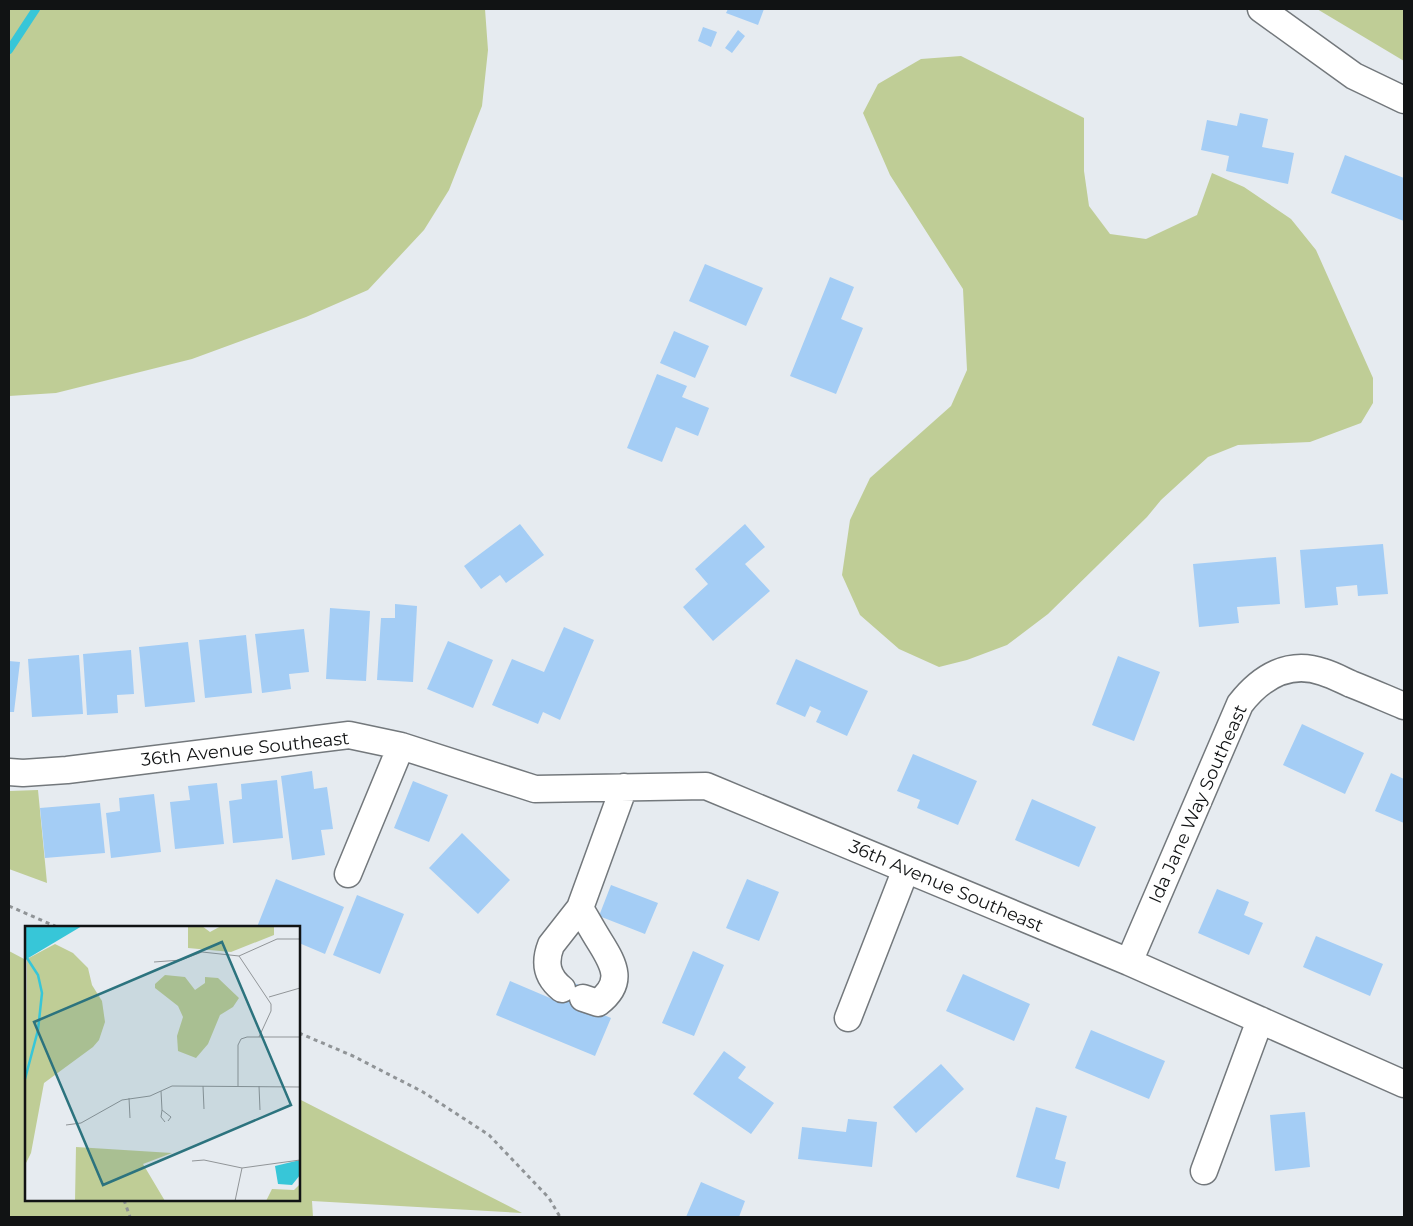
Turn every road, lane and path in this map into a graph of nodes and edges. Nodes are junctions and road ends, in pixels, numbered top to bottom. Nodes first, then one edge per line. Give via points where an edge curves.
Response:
1 (1261, 9) edge
2 (1404, 100) edge
3 (1402, 703) edge
4 (401, 746) junction
5 (9, 772) edge
6 (624, 787) junction
7 (906, 869) junction
8 (348, 874) dead end
9 (9, 906) edge
10 (580, 908) junction
11 (55, 926) edge
12 (1129, 962) junction
13 (848, 1018) dead end
14 (1260, 1020) junction
15 (300, 1033) edge
16 (1404, 1084) edge
17 (1204, 1171) dead end
18 (124, 1201) edge
19 (130, 1217) edge
20 (560, 1217) edge

1 - 2 street via 1354,76
3 - 12 street, Ida Jane Way Southeast via 1307,668 1276,673 1250,691 1240,704
4 - 5 street, 36th Avenue Southeast via 349,735 67,770
4 - 6 street, 36th Avenue Southeast via 535,789
4 - 8 street
6 - 7 street, 36th Avenue Southeast via 706,786
6 - 10 street
7 - 12 street, 36th Avenue Southeast
7 - 13 street
9 - 11 path
10 - 10 street via 551,945 547,968 554,983 598,1003 613,987 614,968
12 - 14 street, 36th Avenue Southeast
14 - 16 street, 36th Avenue Southeast
14 - 17 street
15 - 20 path via 423,1092 489,1136 549,1198
18 - 19 path

